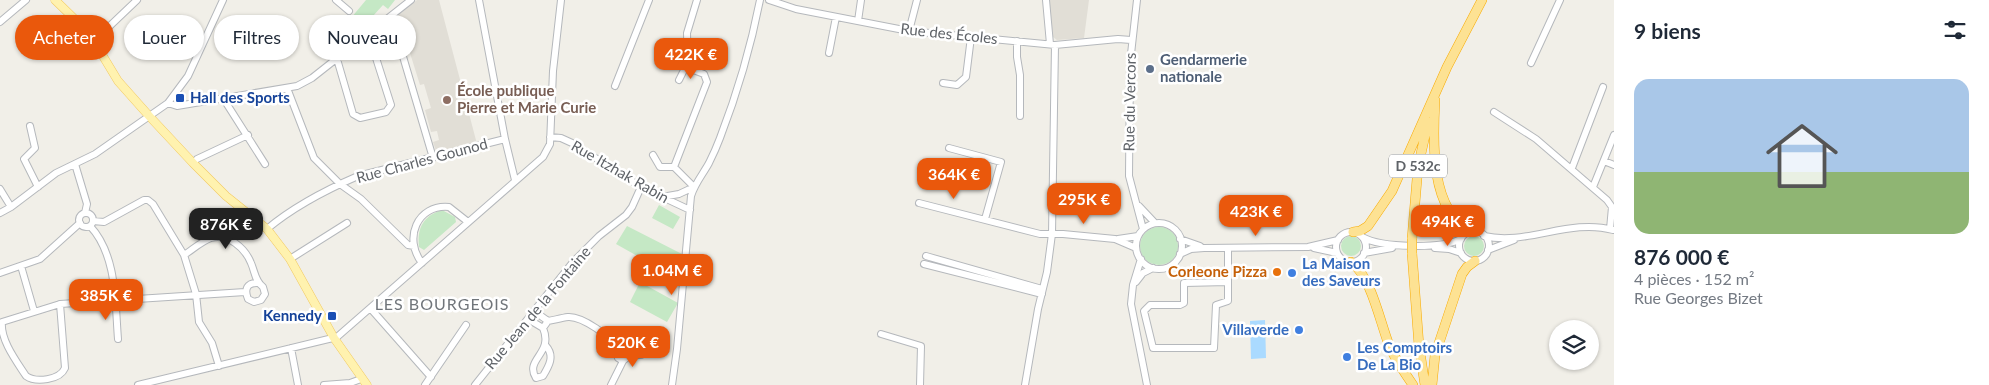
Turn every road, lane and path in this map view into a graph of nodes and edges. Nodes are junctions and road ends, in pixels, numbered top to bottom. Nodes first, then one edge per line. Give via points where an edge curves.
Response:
1 (26, 0) edge
2 (55, 0) edge
3 (137, 0) edge
4 (224, 0) edge
5 (336, 0) edge
6 (411, 0) edge
7 (479, 0) edge
8 (561, 0) edge
9 (648, 0) edge
10 (697, 0) edge
11 (760, 0) edge
12 (769, 0) edge
13 (861, 0) edge
14 (917, 0) edge
15 (1046, 0) edge
16 (1137, 0) edge
17 (1482, 0) edge
18 (1560, 0) edge
19 (347, 6) edge
20 (70, 15) edge
21 (392, 15) edge
22 (836, 17) junction
23 (858, 21) junction
24 (0, 22) edge
25 (114, 22) edge
26 (909, 31) junction
27 (971, 37) junction
28 (1131, 40) junction
29 (1017, 41) junction
30 (1052, 44) junction
31 (829, 53) dead end
32 (105, 60) edge
33 (336, 60) edge
34 (337, 60) edge
35 (377, 60) edge
36 (404, 60) edge
37 (1531, 63) dead end
38 (688, 68) junction
39 (680, 80) dead end
40 (942, 83) dead end
41 (615, 86) dead end
42 (1603, 86) dead end
43 (287, 88) junction
44 (1436, 95) junction
45 (223, 98) junction
46 (168, 103) junction
47 (1494, 112) dead end
48 (1020, 116) dead end
49 (150, 117) junction
50 (30, 126) dead end
51 (248, 135) junction
52 (1614, 135) edge
53 (550, 137) junction
54 (505, 139) junction
55 (949, 148) dead end
56 (653, 155) dead end
57 (433, 158) junction
58 (1604, 161) junction
59 (75, 164) junction
60 (192, 164) junction
61 (265, 164) dead end
62 (1614, 164) edge
63 (674, 167) junction
64 (1572, 168) junction
65 (515, 180) junction
66 (340, 184) junction
67 (38, 187) junction
68 (641, 187) junction
69 (694, 187) junction
70 (1593, 187) junction
71 (0, 188) edge
72 (662, 197) junction
73 (919, 202) dead end
74 (1137, 202) junction
75 (11, 207) junction
76 (690, 210) junction
77 (0, 213) edge
78 (85, 213) junction
79 (985, 219) junction
80 (468, 222) junction
81 (80, 223) junction
82 (92, 223) junction
83 (347, 223) dead end
84 (1155, 223) junction
85 (266, 229) junction
86 (1143, 229) junction
87 (1612, 230) edge
88 (1353, 232) junction
89 (1471, 232) junction
90 (1052, 234) junction
91 (1138, 236) junction
92 (1484, 236) junction
93 (1362, 237) junction
94 (1519, 238) junction
95 (1115, 239) junction
96 (1180, 239) junction
97 (1461, 239) junction
98 (1338, 240) junction
99 (414, 246) junction
100 (1308, 247) junction
101 (1136, 248) junction
102 (1204, 248) junction
103 (1228, 248) junction
104 (1488, 250) junction
105 (1337, 253) junction
106 (1364, 253) junction
107 (1461, 253) junction
108 (1180, 254) junction
109 (184, 255) junction
110 (926, 256) dead end
111 (290, 259) junction
112 (1141, 259) junction
113 (1474, 261) junction
114 (1351, 262) junction
115 (422, 263) junction
116 (924, 264) dead end
117 (20, 266) junction
118 (1153, 268) junction
119 (0, 272) edge
120 (1228, 282) junction
121 (258, 283) junction
122 (1133, 285) junction
123 (245, 292) junction
124 (1042, 292) junction
125 (196, 294) junction
126 (115, 301) junction
127 (60, 304) junction
128 (371, 309) junction
129 (34, 311) junction
130 (534, 311) junction
131 (528, 319) junction
132 (548, 321) junction
133 (466, 325) dead end
134 (543, 328) junction
135 (1148, 329) junction
136 (1135, 332) junction
137 (881, 334) dead end
138 (334, 338) junction
139 (118, 339) dead end
140 (546, 346) dead end
141 (291, 348) junction
142 (619, 348) junction
143 (630, 355) junction
144 (641, 355) dead end
145 (623, 361) junction
146 (218, 366) junction
147 (431, 377) junction
148 (361, 379) junction
149 (138, 385) edge
150 (298, 385) edge
151 (326, 385) edge
152 (367, 385) edge
153 (425, 385) edge
154 (475, 385) edge
155 (611, 385) edge
156 (672, 385) edge
157 (920, 385) edge
158 (1025, 385) edge
159 (1147, 385) edge
160 (1413, 385) edge
161 (1425, 385) edge
162 (1432, 385) edge

1 - 24 street
2 - 20 main road
3 - 25 street
4 - 46 street via 188,76
5 - 19 street
6 - 21 street
7 - 54 street
8 - 53 street
9 - 41 street
10 - 38 street via 687,33
11 - 69 street via 720,138
12 - 22 street, Rue des Écoles
13 - 23 street
14 - 26 street
15 - 30 street
16 - 28 street, Rue du Vercors
17 - 44 highway, D 532c
18 - 37 street
22 - 23 street, Rue des Écoles
22 - 31 street
23 - 26 street, Rue des Écoles
26 - 27 street, Rue des Écoles
27 - 29 street, Rue des Écoles
27 - 40 street via 966,77 957,85
28 - 30 street, Rue des Écoles
28 - 74 street, Rue du Vercors via 1128,168
29 - 30 street, Rue des Écoles
29 - 48 street
30 - 90 street
32 - 49 main road via 118,81
33 - 43 street via 308,81
34 - 35 street via 353,114 360,118 386,112 391,105
36 - 57 street
38 - 39 street
38 - 63 street via 704,74 707,82
42 - 64 street
43 - 45 street
43 - 66 street via 314,158
44 - 88 highway via 1386,201 1366,228
44 - 89 highway via 1435,171 1446,205 1459,224
44 - 161 highway, D 532c, bridge via 1418,166 1412,240
45 - 46 street via 178,106
45 - 51 street
46 - 49 street
47 - 64 street via 1536,139
49 - 59 street
49 - 60 main road
50 - 67 street via 35,148 24,160
51 - 60 street
51 - 61 street
52 - 58 street
53 - 65 street via 543,157
53 - 68 street, Rue Itzhak Rabin via 572,143
54 - 57 street, Rue Charles Gounod
54 - 65 street
55 - 79 street via 1001,162
56 - 63 street via 660,167
57 - 66 street, Rue Charles Gounod via 358,176
58 - 62 street
58 - 70 street
59 - 67 street
59 - 78 street via 87,204
60 - 85 main road
63 - 69 street
64 - 70 street
65 - 80 street
66 - 85 street, Rue Charles Gounod
66 - 99 street via 361,199 408,245
67 - 75 street
68 - 72 street, Rue Itzhak Rabin
68 - 130 street, Rue Jean de la Fontaine via 632,207 573,262
69 - 72 street
69 - 76 street
70 - 87 street via 1612,207
71 - 75 street
72 - 76 street, Rue Itzhak Rabin
73 - 79 street
74 - 84 street, Rue du Vercors
74 - 86 street, Rue du Vercors
75 - 77 street
76 - 156 street
78 - 81 street via 80,217
78 - 82 street via 91,215
79 - 90 street via 1040,234
80 - 99 street via 449,206 434,207 421,216 415,227
80 - 115 street
81 - 82 street via 84,227
81 - 117 street via 40,259
82 - 109 street via 104,222 148,200
82 - 126 street via 113,274
83 - 111 street
84 - 86 street
84 - 96 street via 1171,227
85 - 111 main road
86 - 91 street
87 - 94 street via 1578,227
88 - 93 street
88 - 98 street via 1342,234
89 - 92 street
89 - 97 street
90 - 95 street
90 - 124 street
91 - 95 street
91 - 101 street
92 - 94 street
92 - 104 street
93 - 97 street via 1381,244 1414,245
93 - 106 street
94 - 104 street
95 - 101 street
96 - 102 street
96 - 108 street
97 - 107 street
98 - 100 street
98 - 105 street
99 - 115 street
100 - 103 street
100 - 105 street
101 - 112 street
102 - 103 street
102 - 108 street
103 - 120 street
104 - 113 street
105 - 114 street
106 - 107 street via 1391,248 1442,248
106 - 114 street
107 - 113 street
108 - 118 street via 1169,266
109 - 121 street via 210,239 230,240 250,260
109 - 125 street
110 - 124 street
111 - 138 main road
112 - 118 street
112 - 122 street
113 - 162 highway via 1462,274 1435,355
114 - 160 highway via 1366,283 1390,346
115 - 128 street
116 - 124 street
117 - 119 street
117 - 129 street
118 - 122 street
120 - 135 street via 1184,283 1184,303 1146,307
120 - 135 street via 1228,301 1216,305 1214,348 1153,348
121 - 123 street via 247,286
121 - 123 street via 265,294 261,300 254,302 248,299
122 - 136 street via 1131,304
123 - 125 street
124 - 158 street
125 - 126 street
125 - 146 street via 199,322 212,343
126 - 127 street
126 - 139 street
127 - 129 street
127 - 129 street via 65,368 60,375 39,380 26,376 1,334 2,322
128 - 138 street
128 - 147 street
130 - 131 street, Rue Jean de la Fontaine
130 - 132 street
131 - 134 street
131 - 154 street, Rue Jean de la Fontaine
132 - 134 street
132 - 142 street via 579,318 613,340
133 - 147 street
134 - 140 street
135 - 136 street
136 - 159 street
137 - 157 street via 922,346
138 - 141 street
138 - 148 main road
141 - 146 street
141 - 150 street
142 - 143 street via 624,347
142 - 145 street via 616,352
143 - 144 street
143 - 145 street
145 - 155 street
146 - 149 street
147 - 153 street
148 - 151 street
148 - 152 main road

